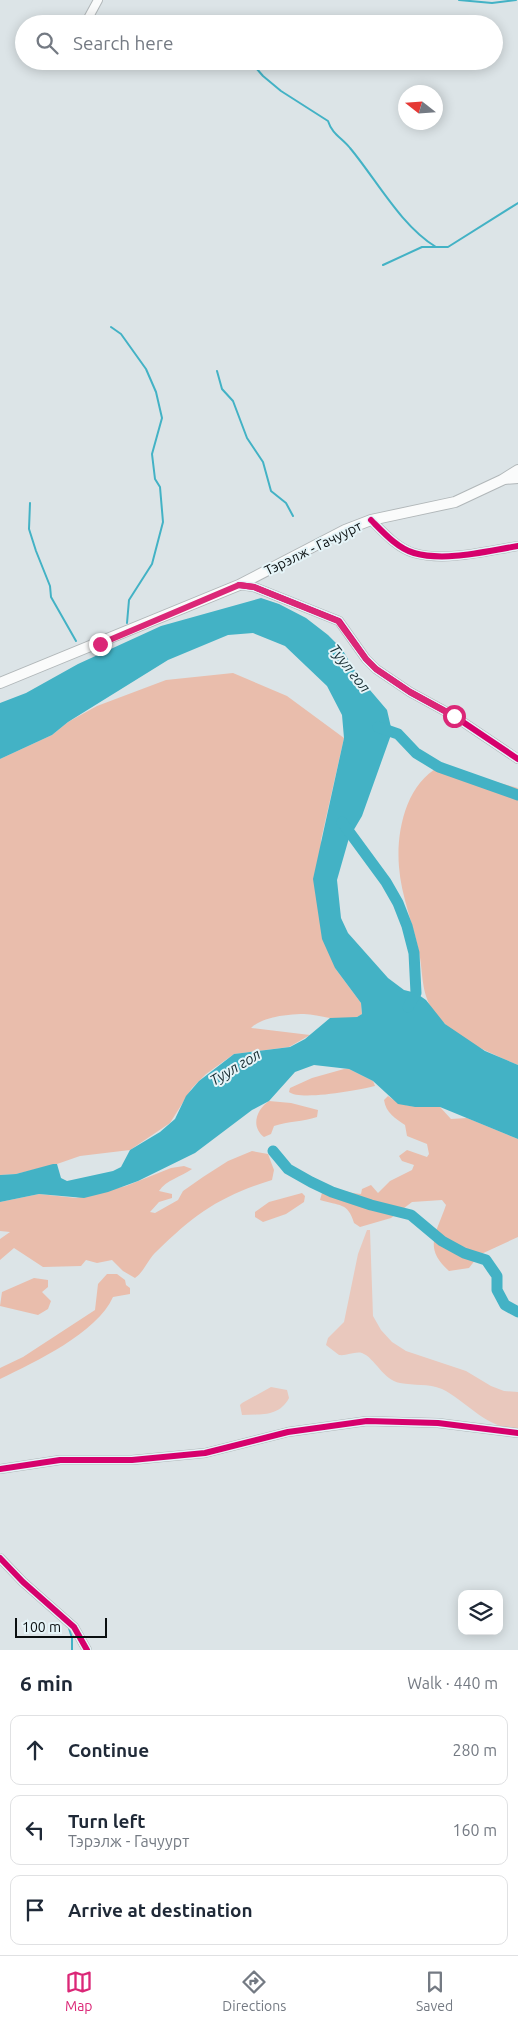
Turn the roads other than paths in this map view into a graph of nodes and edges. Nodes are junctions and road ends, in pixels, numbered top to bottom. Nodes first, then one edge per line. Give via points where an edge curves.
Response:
1 (98, 0) edge
2 (90, 15) edge
3 (518, 470) edge
4 (518, 478) edge
5 (502, 480) junction
6 (371, 520) junction
7 (518, 546) edge
8 (239, 585) junction
9 (0, 683) edge
10 (518, 759) edge
11 (518, 1433) edge
12 (0, 1469) edge
13 (0, 1558) edge
14 (87, 1650) edge

1 - 2 street
3 - 5 main road, Тэрэлж - Гачуурт
4 - 5 street
5 - 6 main road, Тэрэлж - Гачуурт via 455,502
6 - 7 street via 395,543 413,553 449,556
6 - 8 main road, Тэрэлж - Гачуурт via 345,530
8 - 9 main road, Тэрэлж - Гачуурт
8 - 10 street via 254,587 338,621 376,669
11 - 12 street via 438,1423 367,1421 288,1432 205,1453 132,1460 60,1460
13 - 14 street via 74,1627

